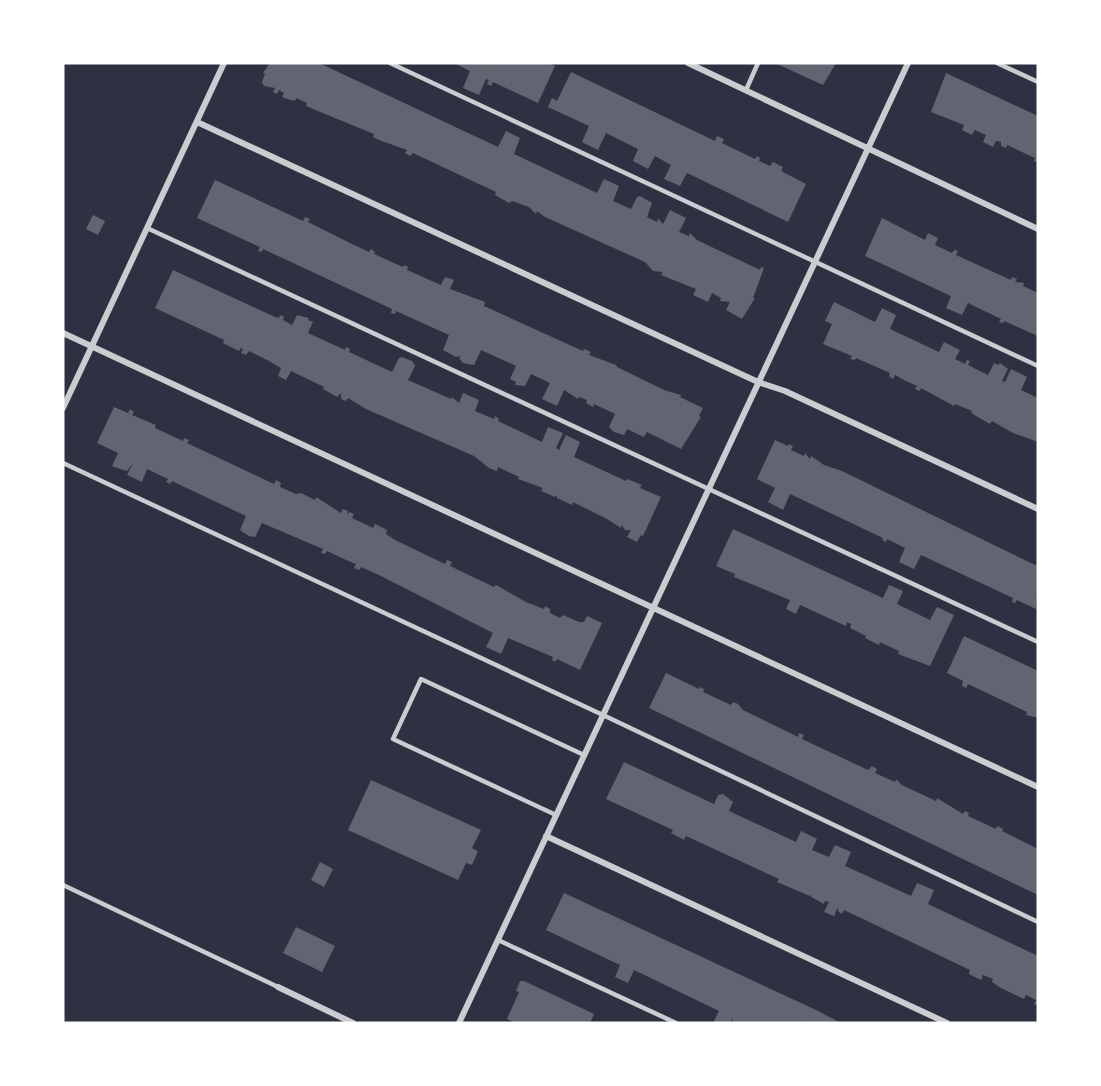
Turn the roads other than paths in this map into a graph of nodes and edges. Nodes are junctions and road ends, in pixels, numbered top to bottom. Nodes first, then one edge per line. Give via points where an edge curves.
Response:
1 (224, 63) edge
2 (390, 63) edge
3 (688, 63) edge
4 (758, 63) edge
5 (908, 63) edge
6 (997, 63) edge
7 (1038, 82) edge
8 (746, 90) junction
9 (197, 122) junction
10 (867, 148) junction
11 (147, 228) junction
12 (1038, 229) edge
13 (814, 263) junction
14 (63, 333) edge
15 (92, 347) junction
16 (1038, 366) edge
17 (758, 382) junction
18 (63, 408) edge
19 (63, 463) edge
20 (708, 489) junction
21 (1038, 509) edge
22 (653, 607) junction
23 (1038, 642) edge
24 (603, 715) junction
25 (584, 755) junction
26 (1038, 787) edge
27 (556, 815) junction
28 (546, 836) junction
29 (63, 885) edge
30 (1038, 922) edge
31 (498, 940) junction
32 (278, 987) joint
33 (353, 1023) edge
34 (459, 1023) edge
35 (676, 1023) edge
36 (947, 1023) edge

1 - 9 street
2 - 13 lane
3 - 8 street
4 - 8 lane
5 - 10 street
6 - 7 lane
8 - 10 street
9 - 11 street
9 - 17 street
10 - 12 street
10 - 13 street
11 - 15 street
11 - 20 lane
13 - 16 lane
13 - 17 street
14 - 15 street
15 - 18 street
15 - 22 street
17 - 20 street
17 - 21 street
19 - 24 lane
20 - 22 street
20 - 23 lane
22 - 24 street
22 - 26 street
24 - 25 street
24 - 30 lane
25 - 27 street
25 - 27 lane via 421,679 393,739
27 - 28 street
28 - 31 street
28 - 36 street
29 - 32 lane
31 - 34 street
31 - 35 lane
32 - 33 street

